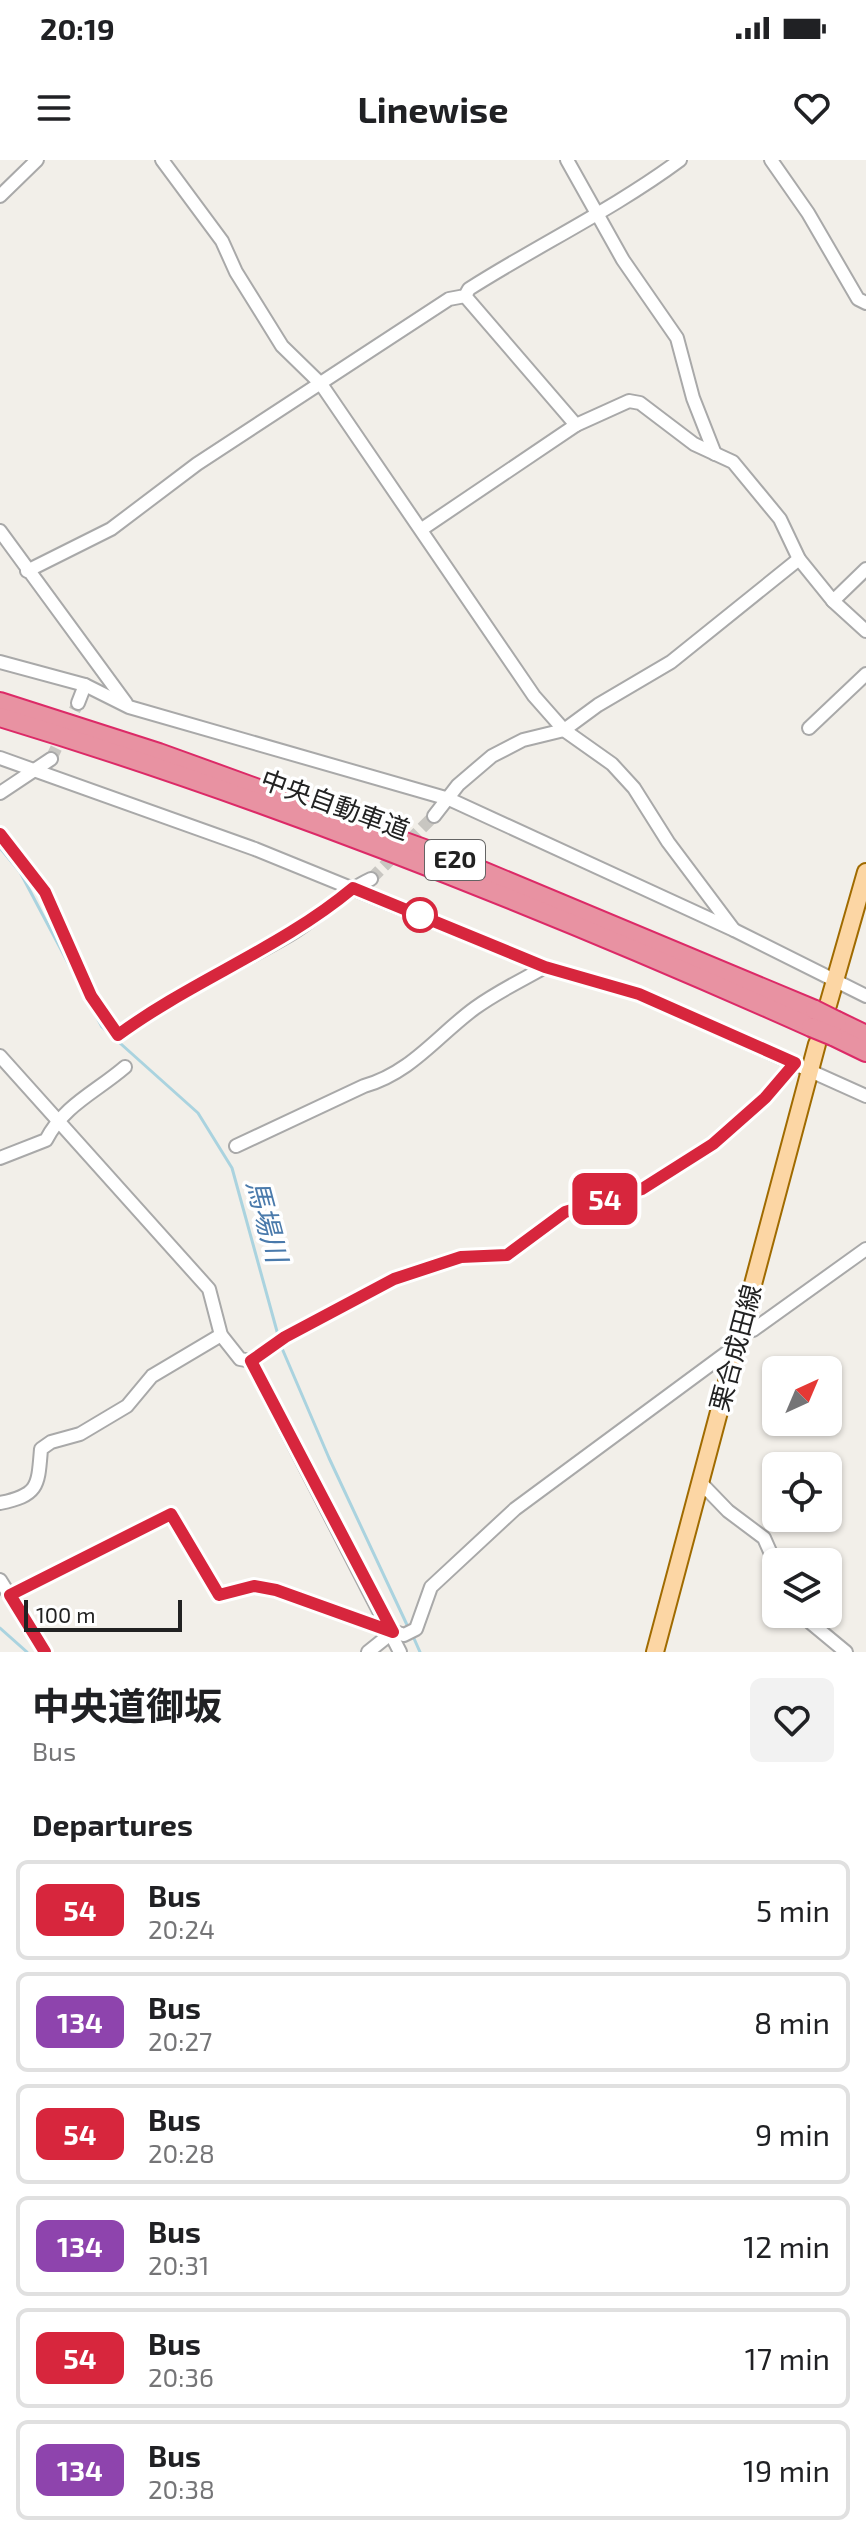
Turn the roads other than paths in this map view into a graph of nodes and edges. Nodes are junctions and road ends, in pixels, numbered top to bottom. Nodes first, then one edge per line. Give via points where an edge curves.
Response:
1 (37, 160) edge
2 (162, 160) edge
3 (567, 160) edge
4 (680, 160) edge
5 (771, 160) edge
6 (0, 196) edge
7 (596, 212) junction
8 (465, 296) junction
9 (866, 303) edge
10 (321, 384) junction
11 (576, 425) junction
12 (715, 454) junction
13 (422, 529) junction
14 (0, 531) edge
15 (799, 559) junction
16 (866, 569) edge
17 (27, 571) junction
18 (833, 601) junction
19 (866, 631) edge
20 (0, 662) edge
21 (866, 674) edge
22 (85, 685) junction
23 (0, 702) edge
24 (78, 703) tunnel mouth
25 (129, 707) junction
26 (0, 717) edge
27 (809, 728) dead end
28 (564, 730) junction
29 (0, 758) edge
30 (51, 759) tunnel mouth
31 (36, 771) junction
32 (0, 793) edge
33 (449, 799) junction
34 (434, 816) tunnel mouth
35 (0, 834) edge
36 (866, 872) edge
37 (371, 879) tunnel mouth
38 (353, 888) junction
39 (734, 930) junction
40 (545, 967) junction
41 (835, 981) junction
42 (866, 996) edge
43 (823, 1024) junction
44 (866, 1035) edge
45 (866, 1052) edge
46 (0, 1056) edge
47 (795, 1063) junction
48 (125, 1067) dead end
49 (810, 1072) junction
50 (866, 1096) edge
51 (56, 1120) junction
52 (236, 1146) dead end
53 (0, 1158) edge
54 (866, 1249) edge
55 (221, 1335) junction
56 (738, 1339) junction
57 (251, 1361) junction
58 (700, 1482) junction
59 (0, 1503) edge
60 (768, 1548) edge
61 (0, 1580) edge
62 (10, 1595) junction
63 (817, 1628) edge
64 (404, 1632) junction
65 (45, 1652) edge
66 (368, 1652) edge
67 (400, 1652) edge
68 (655, 1652) edge
69 (846, 1652) edge

1 - 6 street
2 - 10 street via 222,241 282,346
3 - 7 street
4 - 7 street
5 - 9 street via 858,299
7 - 8 street
7 - 12 street via 677,338
8 - 10 street via 449,299
8 - 11 street
10 - 13 street
10 - 17 street via 197,464 111,529
11 - 12 street via 629,401 640,403
11 - 13 street
12 - 15 street via 733,462 750,480 780,519
13 - 28 street via 482,624
14 - 17 street
15 - 18 street
15 - 28 street via 671,662
16 - 18 street
17 - 25 street
18 - 19 street
20 - 22 street
21 - 27 street
22 - 24 street
22 - 25 street
23 - 43 highway, 中央自動車道 / E20 via 159,753 463,863
25 - 33 street
26 - 43 highway, 中央自動車道 / E20 via 389,851
28 - 33 street via 523,740 492,756
28 - 39 street via 612,764 634,788
29 - 31 street
30 - 31 street
31 - 32 street
31 - 38 street
33 - 34 street
33 - 39 street
35 - 38 street via 45,892 91,996 118,1035 155,1008 292,934
36 - 41 main road, 栗合成田線
37 - 38 street
38 - 40 street
39 - 41 street
40 - 47 street via 639,994
40 - 52 street via 476,1007 384,1080
41 - 42 street
41 - 43 main road, 栗合成田線
43 - 44 highway, 中央自動車道 / E20
43 - 45 highway, 中央自動車道 / E20
43 - 49 main road, 栗合成田線
46 - 51 street
47 - 49 street
47 - 57 street via 713,1144 642,1189 565,1212 507,1255 461,1257 394,1279
48 - 51 street
49 - 50 street
49 - 56 main road, 栗合成田線
51 - 53 street via 46,1140
51 - 55 street via 209,1289
54 - 56 street
55 - 57 street via 240,1359
55 - 59 street via 152,1376 127,1406 80,1434 41,1449 37,1487
56 - 58 main road, 栗合成田線
56 - 64 street via 515,1509 431,1587
57 - 64 street
58 - 60 street via 764,1538
58 - 68 main road, 栗合成田線
61 - 62 street
62 - 64 street via 171,1514 219,1595 254,1586 276,1590
62 - 65 street
63 - 69 street
64 - 66 street
64 - 67 street

